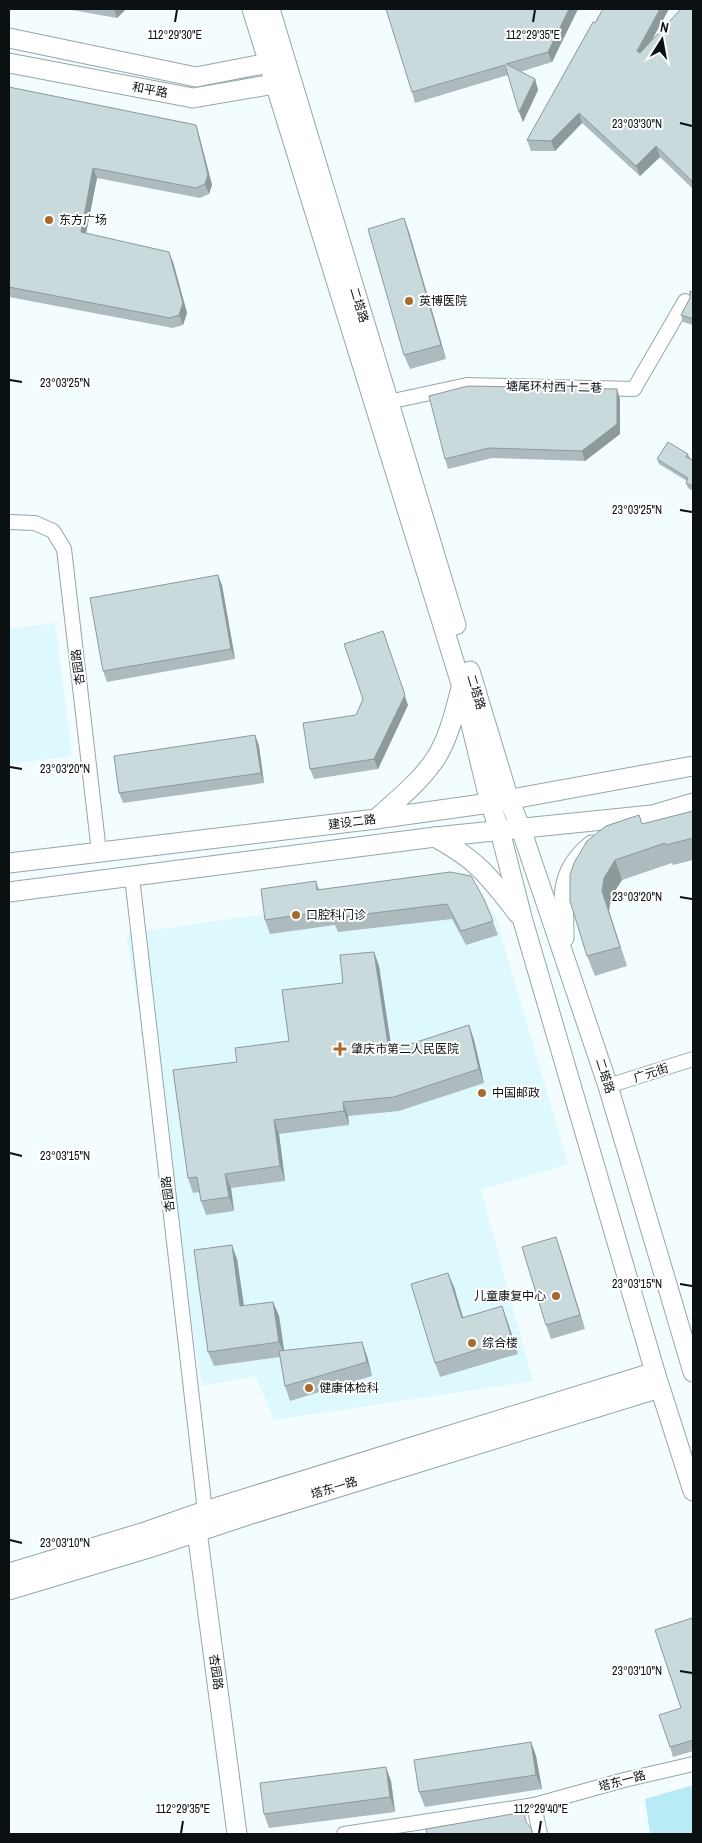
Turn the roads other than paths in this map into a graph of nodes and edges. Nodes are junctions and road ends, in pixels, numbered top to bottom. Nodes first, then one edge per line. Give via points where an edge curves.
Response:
1 (252, 9) edge
2 (270, 9) edge
3 (9, 38) edge
4 (277, 62) junction
5 (9, 63) edge
6 (284, 82) junction
7 (685, 301) dead end
8 (381, 404) junction
9 (9, 522) edge
10 (462, 687) junction
11 (693, 766) edge
12 (499, 802) junction
13 (693, 802) edge
14 (652, 815) junction
15 (376, 819) junction
16 (521, 829) junction
17 (500, 831) junction
18 (435, 837) junction
19 (99, 852) junction
20 (9, 863) edge
21 (132, 877) junction
22 (9, 892) edge
23 (523, 921) junction
24 (564, 952) junction
25 (693, 1059) edge
26 (608, 1086) junction
27 (693, 1372) edge
28 (658, 1380) junction
29 (693, 1491) edge
30 (203, 1523) junction
31 (9, 1573) edge
32 (9, 1590) edge
33 (693, 1764) edge
34 (534, 1805) junction
35 (238, 1834) edge
36 (249, 1834) edge
37 (344, 1834) edge
38 (540, 1834) edge

1 - 4 main road, 二塔路
2 - 4 main road, 二塔路
3 - 4 main road, 和平路 via 196,77
4 - 6 main road, 二塔路
5 - 6 main road, 和平路 via 193,98
6 - 8 main road, 二塔路
7 - 8 street, 塘尾环村西十二巷 via 634,389 467,385
8 - 10 main road, 二塔路
8 - 12 main road, 二塔路
9 - 19 street, 杏园路 via 36,523 53,531 64,549
10 - 12 main road, 二塔路
10 - 15 main road via 436,758 410,788
11 - 12 main road, 建设二路
12 - 15 main road, 建设二路
12 - 16 main road, 二塔路
12 - 17 main road
13 - 14 main road, 建设二路
14 - 16 main road, 建设二路
14 - 24 main road via 604,837 573,864 564,884
15 - 19 main road, 建设二路
16 - 17 main road, 建设二路
16 - 24 main road, 二塔路
17 - 18 main road, 建设二路
17 - 23 main road
18 - 21 main road, 建设二路
18 - 23 main road via 461,853 494,882
19 - 20 main road, 建设二路
21 - 22 main road, 建设二路
21 - 30 street, 杏园路
23 - 28 main road
24 - 26 main road, 二塔路
25 - 26 street, 广元街
26 - 27 main road, 二塔路
28 - 29 main road
28 - 30 main road, 塔东一路
30 - 31 main road, 塔东一路 via 145,1532
30 - 32 main road, 塔东一路 via 149,1548
30 - 35 main road, 杏园路
30 - 36 main road, 杏园路
33 - 34 street, 塔东一路
34 - 37 street, 塔东一路
34 - 38 street

